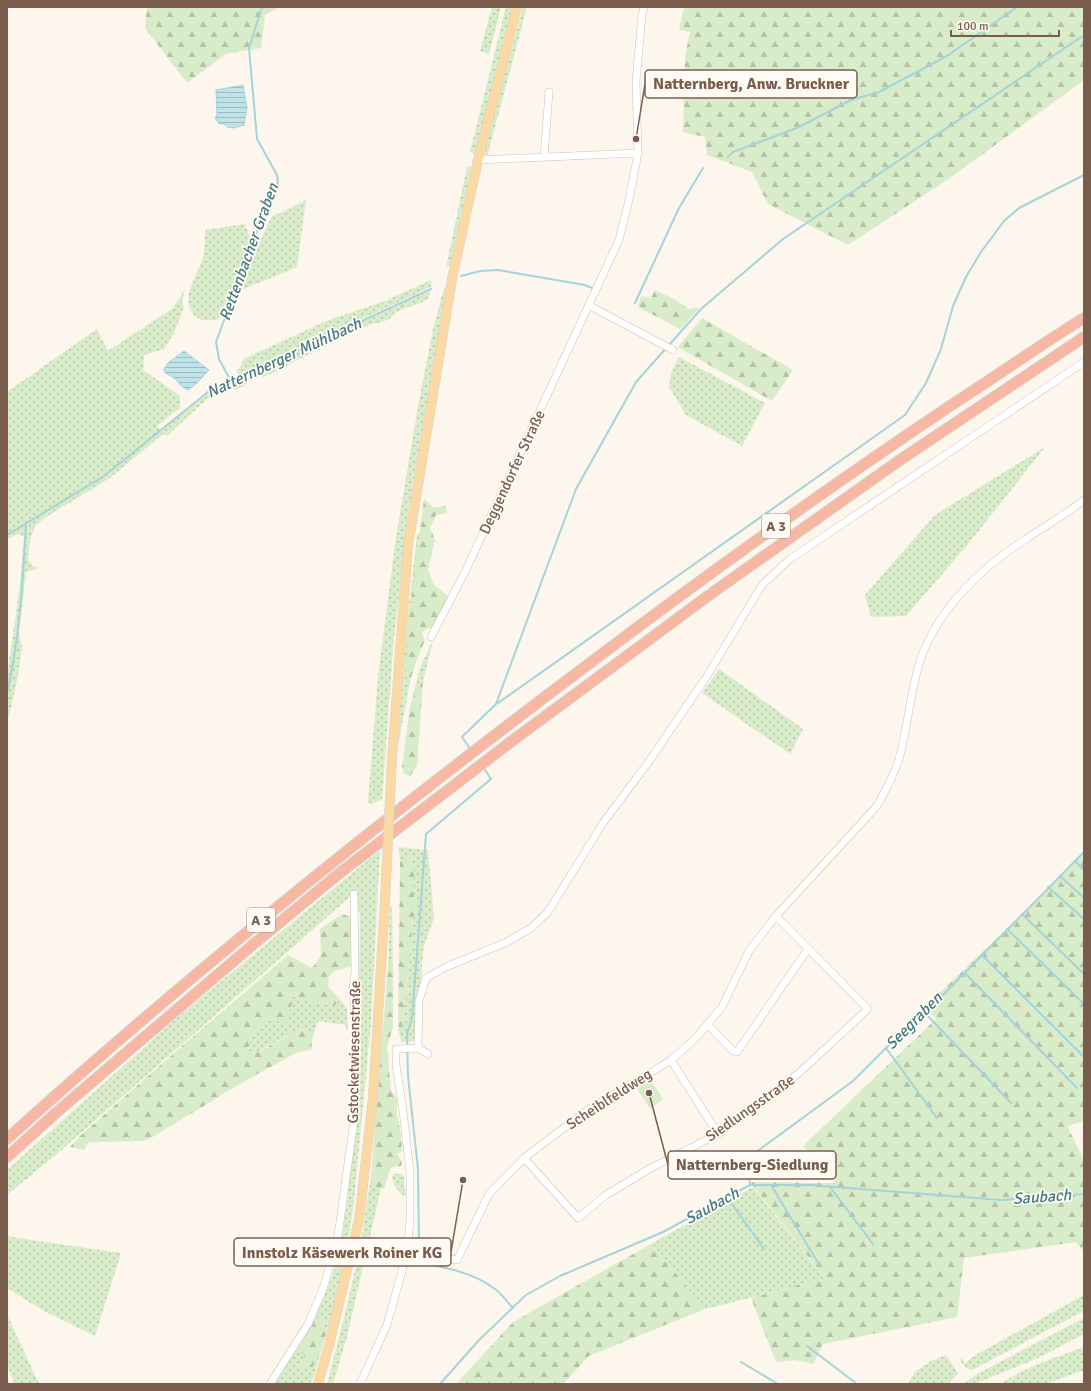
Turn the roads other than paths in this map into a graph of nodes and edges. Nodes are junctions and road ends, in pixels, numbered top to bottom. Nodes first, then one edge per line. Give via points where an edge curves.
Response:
1 (517, 7) edge
2 (644, 7) edge
3 (549, 92) dead end
4 (638, 153) junction
5 (544, 157) junction
6 (478, 160) junction
7 (590, 306) junction
8 (1084, 318) edge
9 (1084, 337) edge
10 (669, 348) dead end
11 (1084, 362) edge
12 (1084, 500) edge
13 (431, 637) dead end
14 (354, 894) dead end
15 (775, 917) junction
16 (808, 949) junction
17 (708, 1025) junction
18 (418, 1048) junction
19 (428, 1054) dead end
20 (671, 1060) junction
21 (718, 1134) junction
22 (7, 1139) edge
23 (7, 1157) edge
24 (524, 1158) junction
25 (407, 1253) junction
26 (270, 1384) edge
27 (318, 1384) edge
28 (360, 1384) edge

1 - 6 main road
2 - 4 street, Deggendorfer Straße via 636,81
3 - 5 street
4 - 5 street
4 - 7 street, Deggendorfer Straße via 620,240
5 - 6 street
6 - 27 main road, bridge via 452,279 408,546 392,758 373,1098 359,1220
7 - 10 street
7 - 13 street, Deggendorfer Straße via 466,572
8 - 22 highway, A 3 via 889,447 700,580 478,748 258,922
9 - 23 highway, A 3 via 881,473 706,597 488,760 341,872 256,942
11 - 18 street via 790,559 762,585 707,676 604,823 548,912 531,928 507,942 426,978 419,1001
12 - 15 street, Scheiblfeldweg via 1067,514 997,559 975,578 950,608 932,633 922,657 914,680 899,759 877,806
14 - 26 street, Gstocketwiesenstraße via 355,1113 338,1236 323,1289 308,1324
15 - 16 street, Siedlungsstraße
15 - 17 street, Scheiblfeldweg via 749,950 722,1007
16 - 17 street via 737,1052
16 - 21 street, Siedlungsstraße via 867,1010 799,1073
17 - 20 street, Scheiblfeldweg
18 - 19 street
18 - 25 street via 396,1049 410,1172
20 - 21 street
20 - 24 street, Scheiblfeldweg via 589,1109
21 - 24 street, Siedlungsstraße via 651,1168 606,1195 578,1218
24 - 25 street, Scheiblfeldweg via 489,1194 457,1260
25 - 28 street via 387,1325

